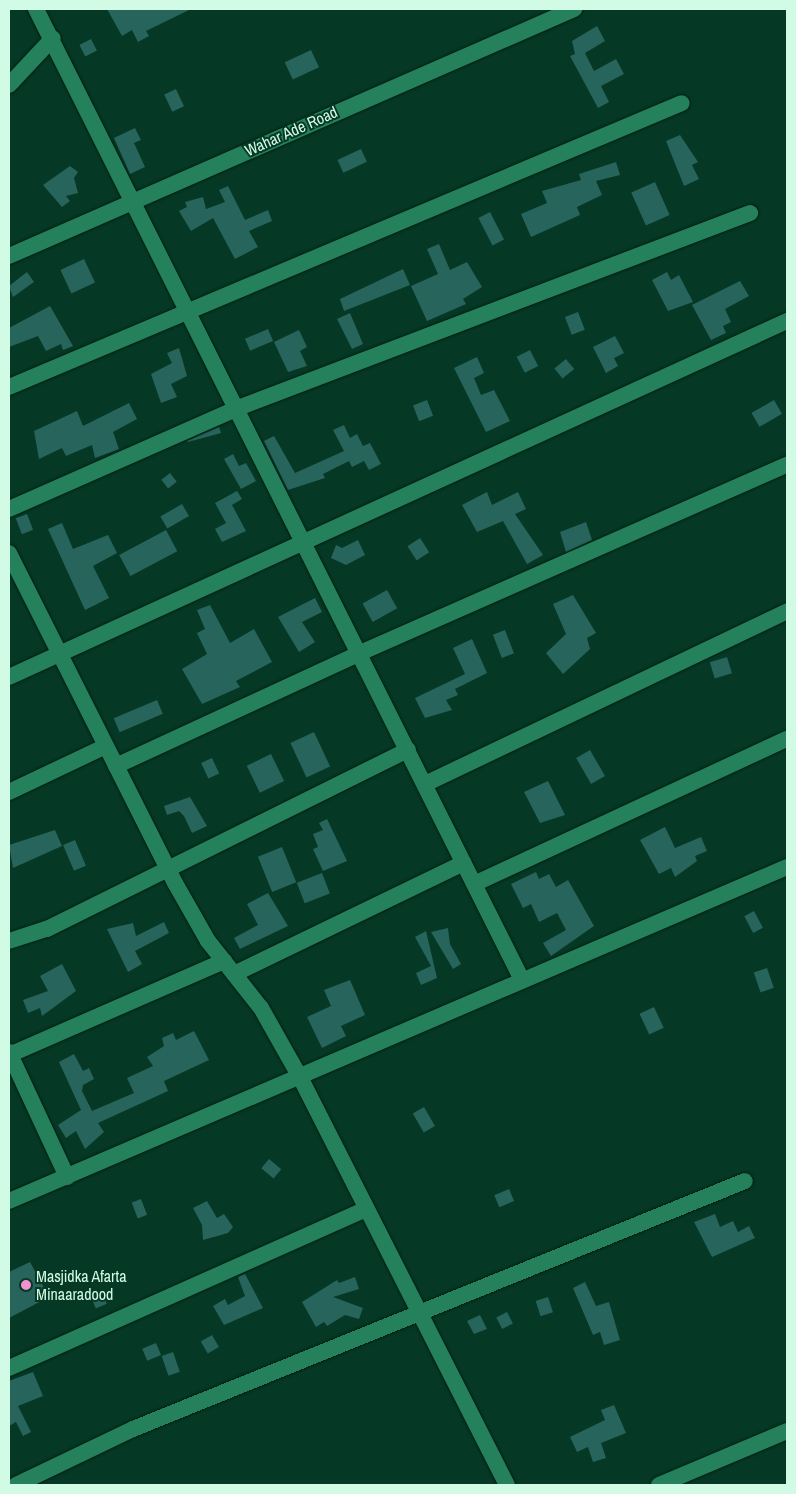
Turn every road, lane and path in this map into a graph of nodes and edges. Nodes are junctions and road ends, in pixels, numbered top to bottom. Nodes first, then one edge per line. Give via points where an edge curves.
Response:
1 (36, 9) edge
2 (574, 9) edge
3 (53, 38) junction
4 (9, 84) edge
5 (682, 103) dead end
6 (134, 200) junction
7 (750, 214) dead end
8 (9, 256) edge
9 (190, 311) junction
10 (787, 320) edge
11 (9, 388) edge
12 (238, 408) junction
13 (787, 465) edge
14 (9, 510) edge
15 (304, 541) junction
16 (9, 553) edge
17 (787, 611) edge
18 (59, 653) junction
19 (360, 653) junction
20 (9, 677) edge
21 (787, 738) edge
22 (106, 746) junction
23 (408, 750) junction
24 (116, 766) junction
25 (424, 784) junction
26 (9, 792) edge
27 (464, 863) junction
28 (787, 867) edge
29 (169, 870) junction
30 (474, 884) junction
31 (9, 941) edge
32 (229, 967) junction
33 (522, 980) junction
34 (9, 1054) edge
35 (302, 1079) junction
36 (67, 1177) junction
37 (745, 1181) dead end
38 (9, 1201) edge
39 (366, 1209) junction
40 (420, 1316) junction
41 (9, 1368) edge
42 (787, 1430) edge
43 (16, 1485) edge
44 (508, 1485) edge
45 (659, 1485) edge

1 - 3 street
2 - 6 street, Wahar Ade Road
3 - 4 street
3 - 6 street
5 - 9 street
6 - 8 street, Wahar Ade Road
6 - 9 street
7 - 12 street
9 - 11 street
9 - 12 street
10 - 15 street
12 - 14 street
12 - 15 street
13 - 19 street
15 - 18 street
15 - 19 street
16 - 18 street
17 - 25 street
18 - 20 street
18 - 22 street
19 - 23 street
19 - 24 street
21 - 30 street
22 - 24 street
22 - 26 street
23 - 25 street
23 - 29 street
24 - 29 street
25 - 27 street
27 - 30 street
27 - 32 street
28 - 33 street
29 - 31 street via 47,929
29 - 32 street
30 - 33 street
32 - 34 street
32 - 35 street via 261,1008
33 - 35 street
34 - 36 street
35 - 36 street
35 - 39 street
36 - 38 street
37 - 40 street
39 - 40 street
39 - 41 street
40 - 43 street via 133,1428
40 - 44 street
42 - 45 street

